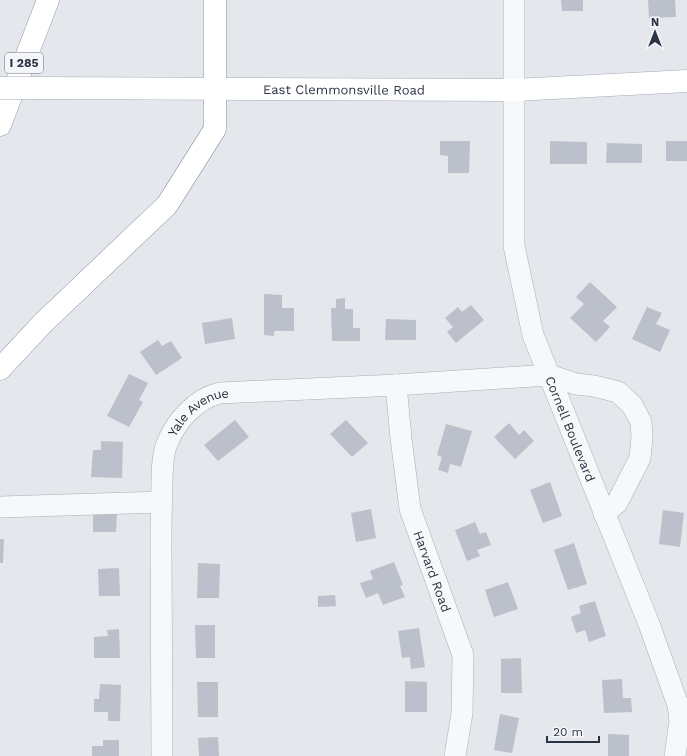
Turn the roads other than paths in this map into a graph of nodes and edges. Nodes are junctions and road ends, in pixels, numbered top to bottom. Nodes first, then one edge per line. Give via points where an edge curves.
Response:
1 (48, 0) edge
2 (216, 0) edge
3 (514, 0) edge
4 (687, 81) edge
5 (0, 88) edge
6 (216, 89) junction
7 (515, 90) junction
8 (0, 125) edge
9 (0, 368) edge
10 (550, 375) junction
11 (396, 385) junction
12 (161, 502) junction
13 (0, 507) edge
14 (604, 514) junction
15 (162, 756) edge
16 (455, 756) edge
17 (675, 756) edge

1 - 8 main road, I 285
2 - 6 main road
3 - 7 street, Cornell Boulevard
4 - 7 main road, East Clemmonsville Road
5 - 6 main road, East Clemmonsville Road, bridge
6 - 7 main road, East Clemmonsville Road
6 - 9 main road via 214,129 167,205 43,323
7 - 10 street, Cornell Boulevard via 514,246 533,335
10 - 11 street, Yale Avenue
10 - 14 street, Cornell Boulevard
10 - 14 street via 576,384 618,392 632,405 641,422 640,458 617,503
11 - 12 street, Yale Avenue via 213,394 199,402 176,425 162,462
11 - 16 street, Harvard Road via 410,509 463,655 462,713
12 - 13 street
12 - 15 street, Yale Avenue
14 - 17 street, Cornell Boulevard via 649,624 678,705 680,721

